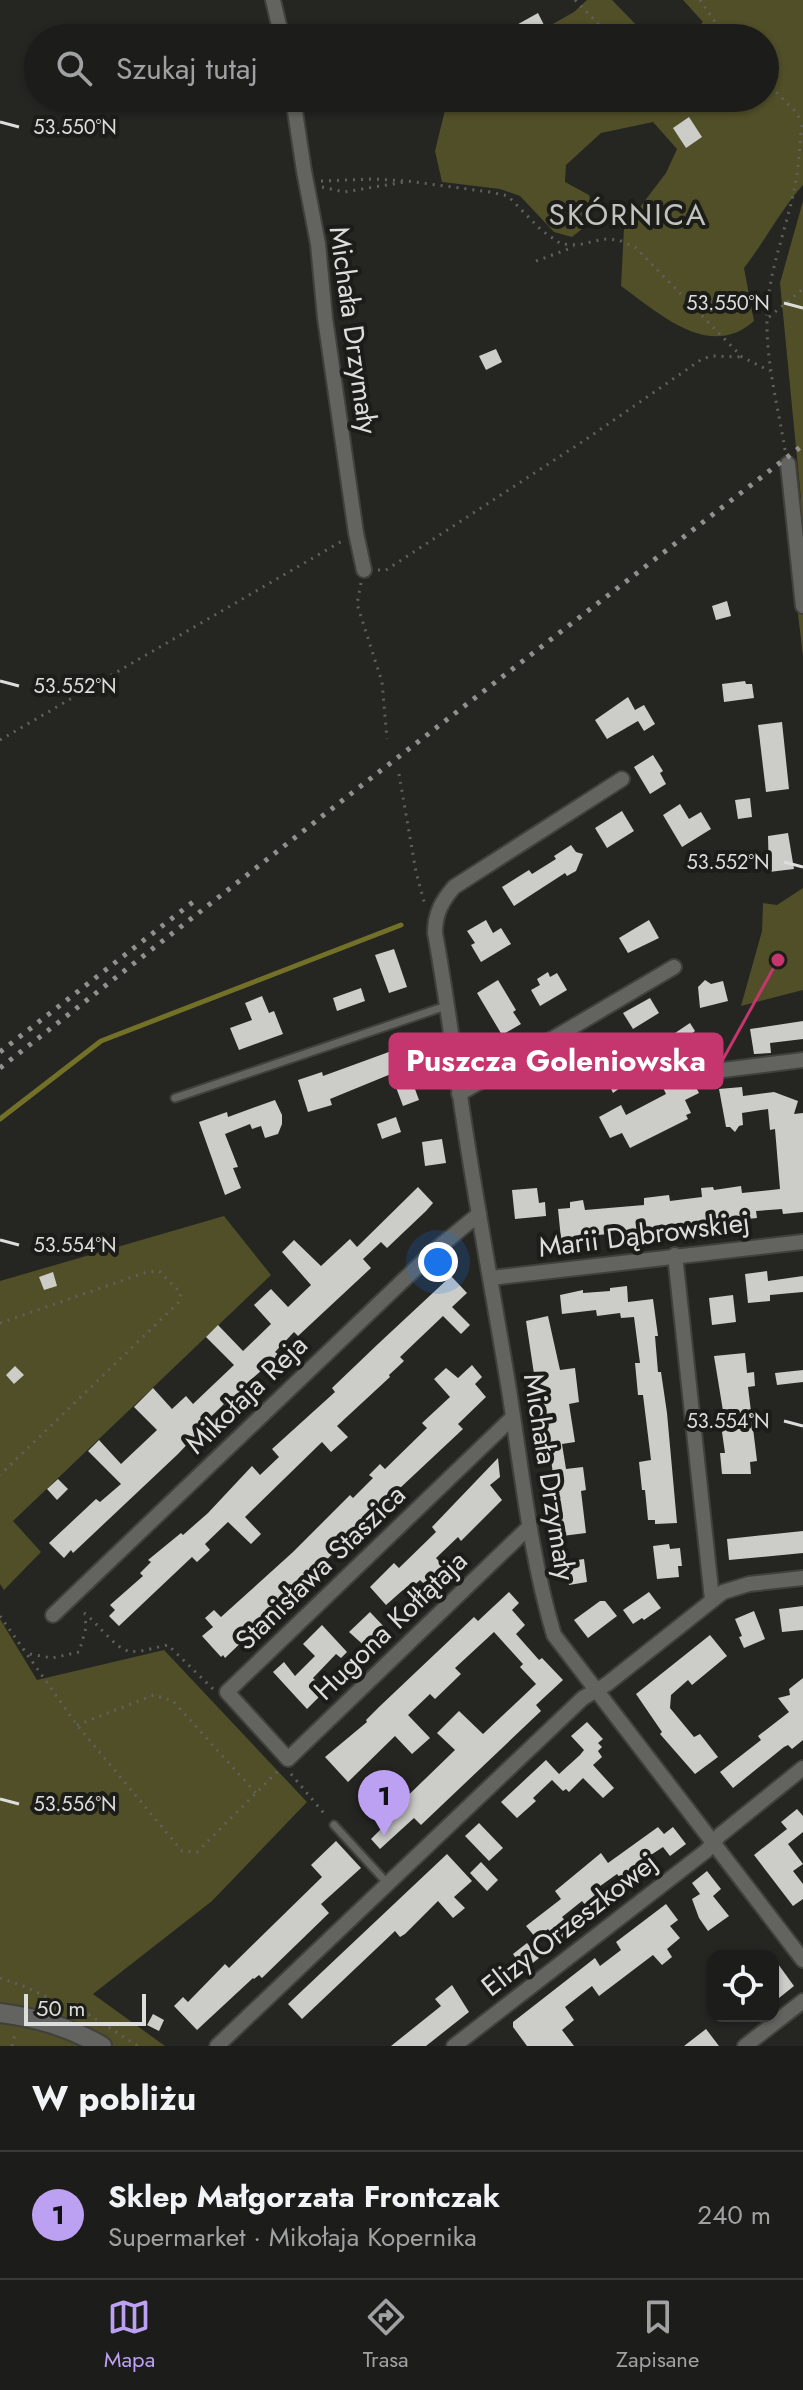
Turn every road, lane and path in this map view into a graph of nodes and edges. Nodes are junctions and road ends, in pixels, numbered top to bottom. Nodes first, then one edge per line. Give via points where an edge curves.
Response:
1 (273, 0) edge
2 (575, 0) edge
3 (700, 0) edge
4 (279, 24) edge
5 (598, 24) edge
6 (716, 24) edge
7 (779, 94) edge
8 (296, 112) edge
9 (802, 121) edge
10 (307, 174) junction
11 (411, 181) junction
12 (578, 245) junction
13 (536, 261) dead end
14 (803, 289) edge
15 (767, 319) junction
16 (742, 357) junction
17 (770, 371) junction
18 (788, 464) joint
19 (356, 533) junction
20 (364, 570) junction
21 (803, 606) edge
22 (387, 739) dead end
23 (0, 740) edge
24 (399, 774) dead end
25 (622, 779) dead end
26 (435, 922) junction
27 (674, 967) dead end
28 (448, 1005) junction
29 (803, 1060) edge
30 (707, 1072) dead end
31 (459, 1094) junction
32 (175, 1098) dead end
33 (479, 1214) junction
34 (803, 1242) edge
35 (675, 1255) junction
36 (491, 1278) junction
37 (0, 1323) edge
38 (513, 1417) junction
39 (0, 1475) edge
40 (528, 1528) junction
41 (803, 1578) edge
42 (75, 1594) junction
43 (712, 1599) junction
44 (84, 1613) junction
45 (53, 1615) dead end
46 (0, 1616) edge
47 (29, 1654) junction
48 (594, 1691) junction
49 (227, 1692) junction
50 (77, 1725) junction
51 (286, 1762) junction
52 (803, 1768) edge
53 (278, 1771) dead end
54 (256, 1793) junction
55 (334, 1825) joint
56 (713, 1842) junction
57 (388, 1884) junction
58 (803, 1960) edge
59 (0, 1978) edge
60 (803, 2001) edge
61 (9, 2020) edge
62 (12, 2046) edge
63 (102, 2046) edge
64 (138, 2046) edge
65 (217, 2046) edge
66 (454, 2046) edge
67 (745, 2046) edge

1 - 4 street
2 - 5 path
3 - 6 path
7 - 9 path
8 - 10 street, Michała Drzymały
9 - 15 path via 796,180 770,282
10 - 11 path via 318,181
10 - 11 path via 319,186 344,192
10 - 19 street, Michała Drzymały
11 - 12 path via 508,196 552,239
12 - 13 path
12 - 16 path via 604,239 636,248
14 - 15 path
15 - 17 path
16 - 17 path
16 - 20 path via 702,359 386,570
17 - 18 path
18 - 21 street
19 - 20 street, Michała Drzymały
19 - 23 path
20 - 22 path via 357,604 382,682
24 - 26 path via 422,899
25 - 26 street via 454,887
26 - 28 street, Michała Drzymały
27 - 31 street
28 - 31 street, Michała Drzymały
28 - 32 lane
29 - 30 street
31 - 33 street, Michała Drzymały
33 - 36 street, Michała Drzymały
33 - 42 street, Mikołaja Reja
34 - 35 street, Marii Dąbrowskiej
35 - 36 street, Marii Dąbrowskiej
35 - 43 street
36 - 38 street, Michała Drzymały
37 - 39 path via 147,1272 159,1271 181,1293 178,1303
38 - 40 street, Michała Drzymały
38 - 49 street, Stanisława Staszica
40 - 48 street, Michała Drzymały via 554,1635
40 - 51 street, Hugona Kołłątaja
41 - 43 street via 749,1584
42 - 44 path
42 - 45 street, Mikołaja Reja
43 - 48 street
44 - 47 path via 79,1652 52,1658
44 - 49 path via 120,1648 129,1652 168,1645 215,1691
46 - 47 path
47 - 50 path
48 - 56 street, Michała Drzymały
48 - 57 street
49 - 51 street
50 - 54 path via 154,1695 173,1701
50 - 54 path via 182,1851 197,1852
51 - 55 path
52 - 56 street, Elizy Orzeszkowej
53 - 54 path
55 - 57 lane
56 - 58 street, Michała Drzymały
56 - 66 street, Elizy Orzeszkowej
57 - 65 street
59 - 64 path via 80,2009
60 - 67 street
61 - 62 path
61 - 63 street via 67,2027

